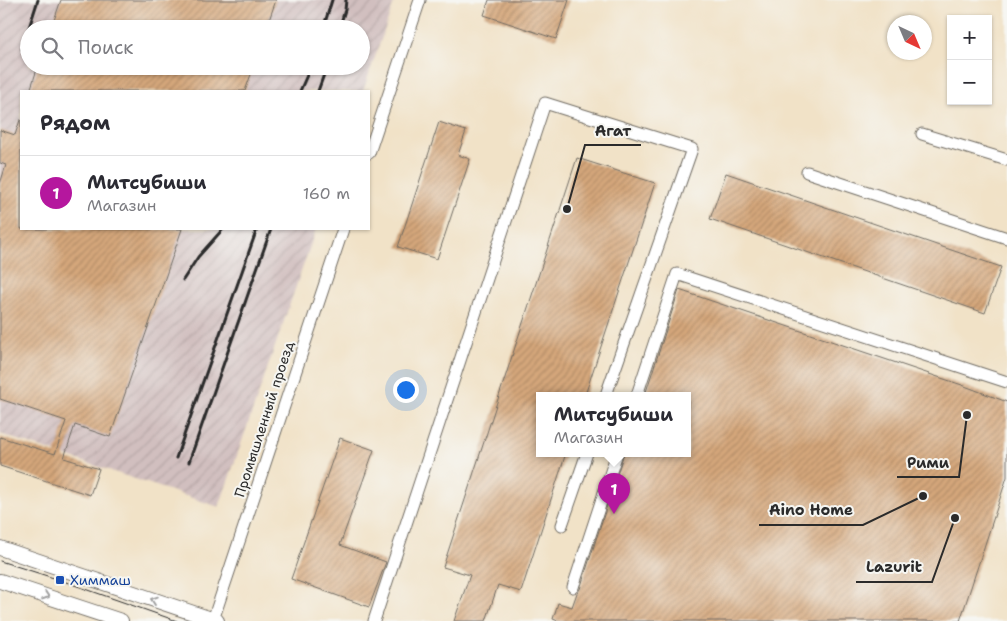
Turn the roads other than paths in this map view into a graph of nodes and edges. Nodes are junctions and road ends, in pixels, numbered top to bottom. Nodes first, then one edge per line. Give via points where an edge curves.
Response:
1 (420, 0) edge
2 (922, 134) dead end
3 (370, 150) edge
4 (1007, 160) edge
5 (807, 172) dead end
6 (343, 230) edge
7 (1007, 238) edge
8 (1007, 382) edge
9 (607, 392) edge
10 (638, 392) edge
11 (586, 457) edge
12 (617, 457) edge
13 (562, 525) dead end
14 (0, 548) edge
15 (0, 581) edge
16 (573, 587) dead end
17 (116, 620) edge
18 (215, 620) edge
19 (374, 621) edge

1 - 3 lane
2 - 4 lane
5 - 7 lane
6 - 18 lane, Промышленный проезд
8 - 10 lane via 677,274
9 - 19 lane via 692,148 545,104
11 - 13 lane
12 - 16 lane
18 -> 14 main road
15 -> 17 main road

